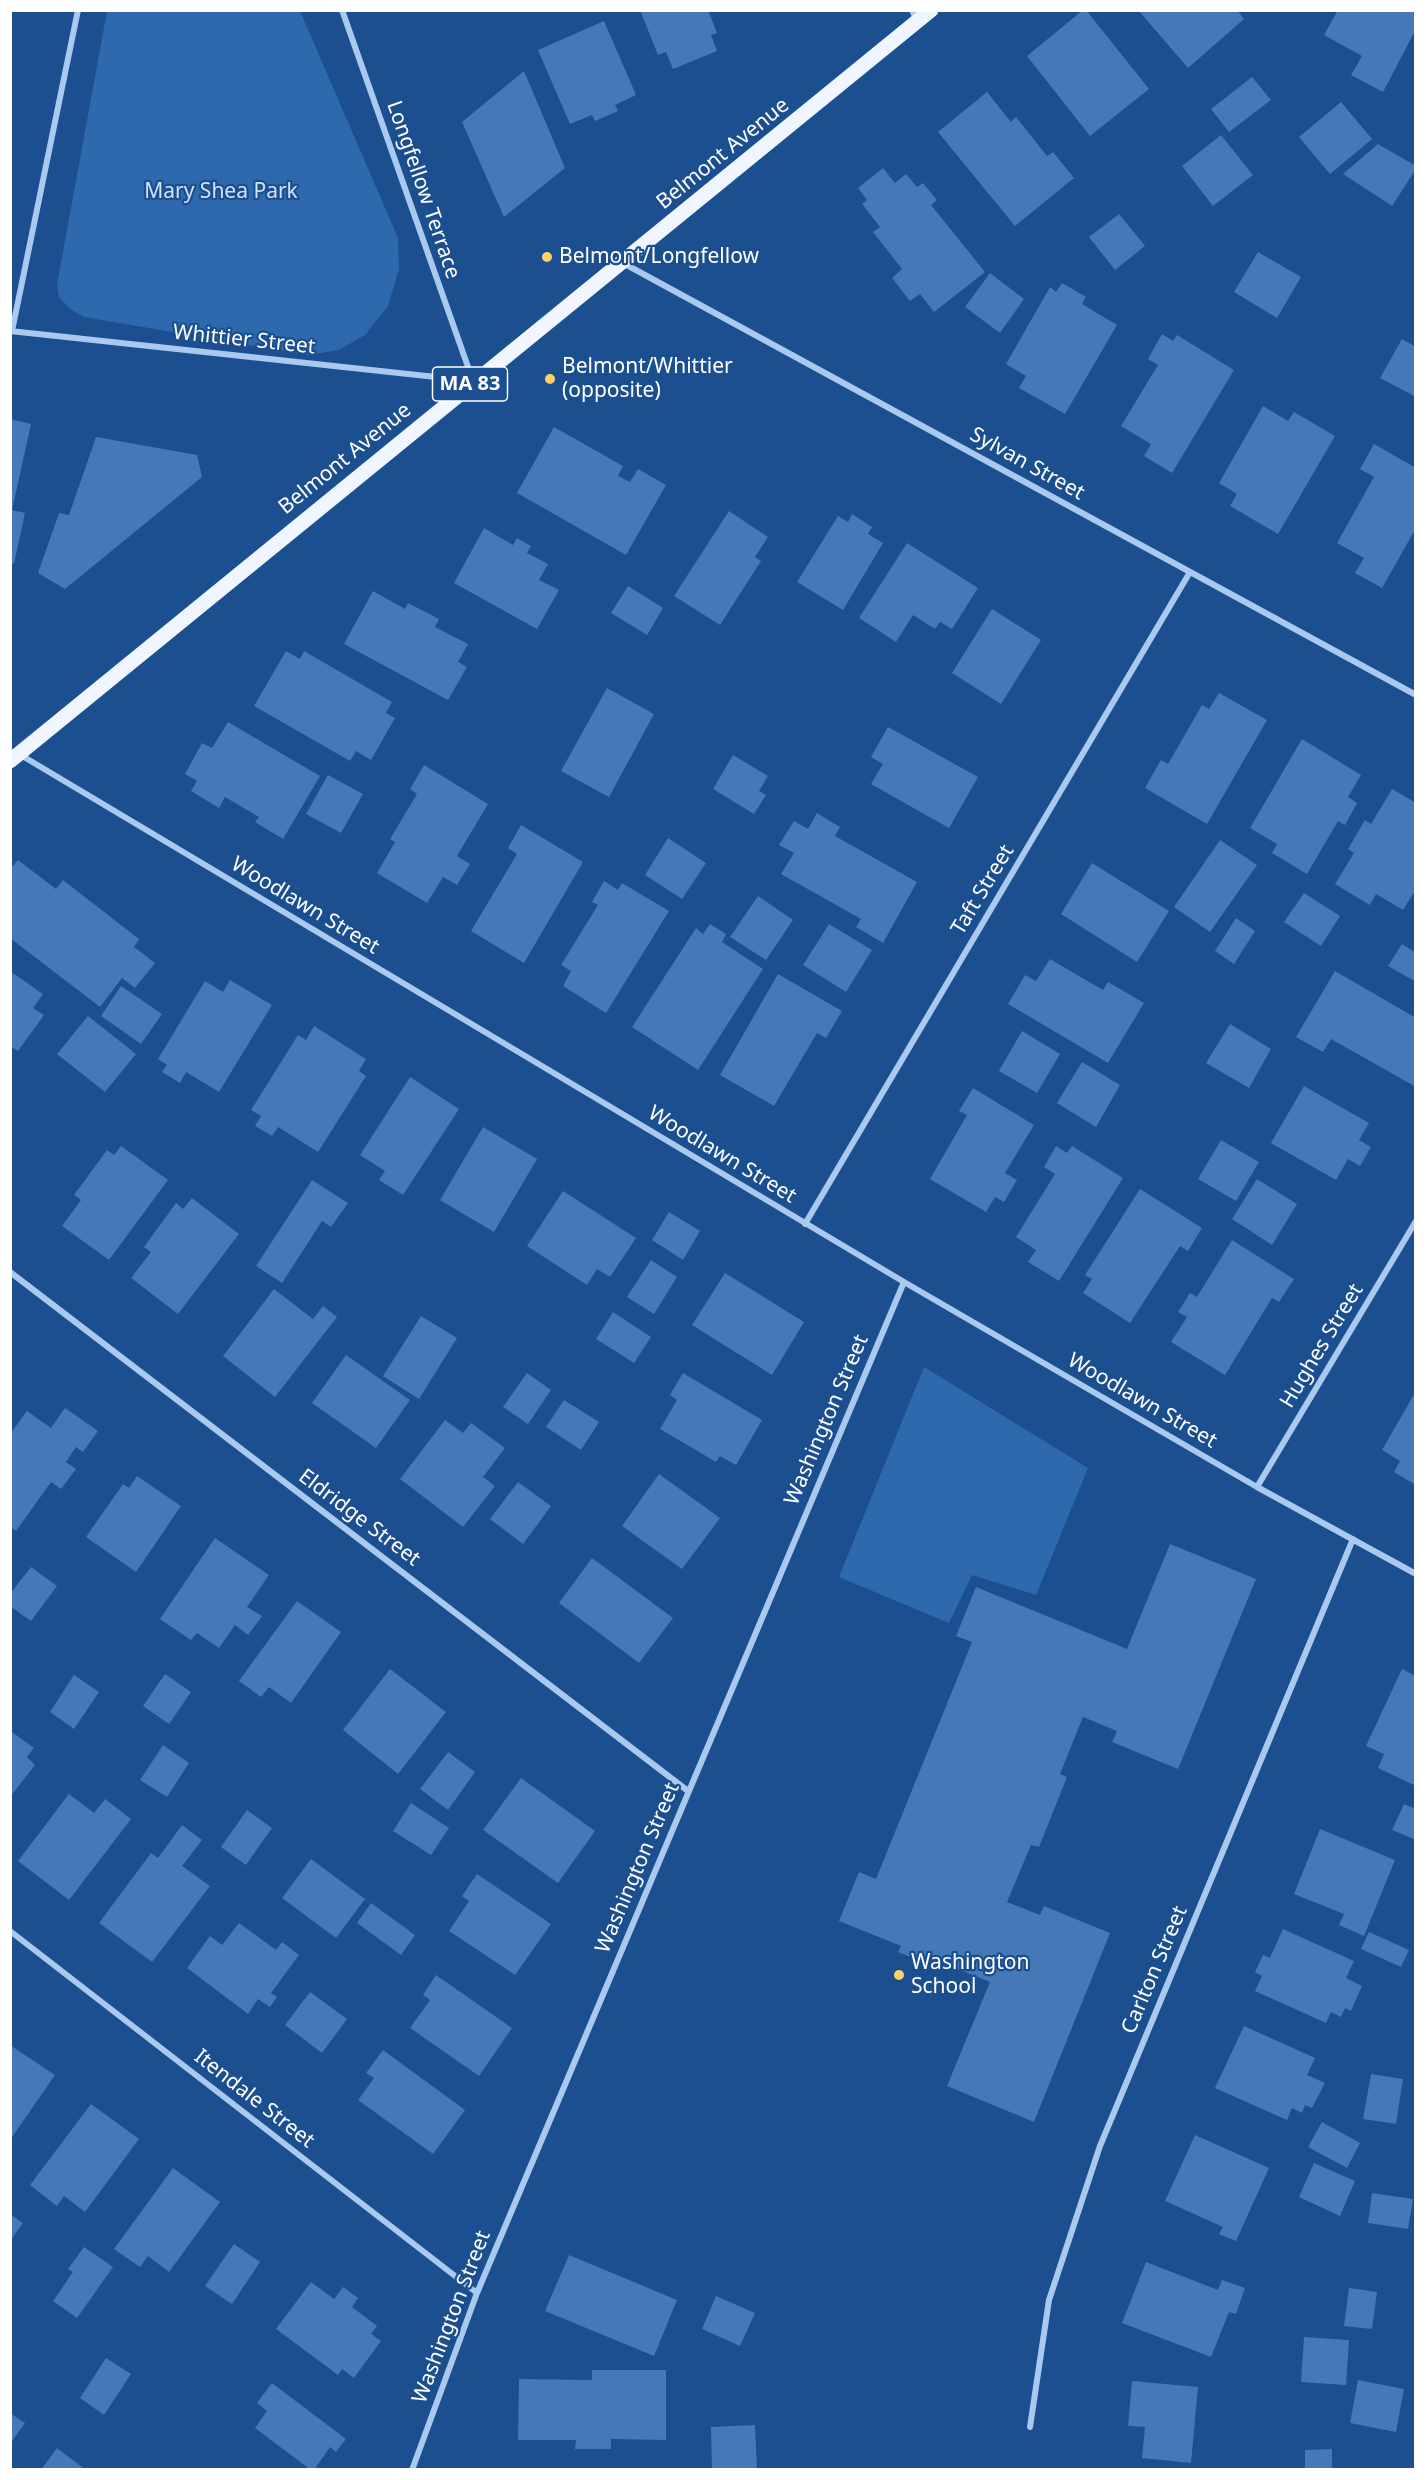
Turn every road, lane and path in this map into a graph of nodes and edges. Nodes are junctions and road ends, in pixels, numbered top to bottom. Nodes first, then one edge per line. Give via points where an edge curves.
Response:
1 (78, 10) edge
2 (342, 10) edge
3 (931, 10) edge
4 (915, 16) edge
5 (623, 262) junction
6 (11, 331) edge
7 (473, 381) junction
8 (1190, 572) junction
9 (1416, 695) edge
10 (15, 757) edge
11 (1416, 1221) edge
12 (805, 1224) junction
13 (10, 1272) edge
14 (904, 1282) junction
15 (1257, 1487) junction
16 (1353, 1539) junction
17 (1416, 1574) edge
18 (688, 1791) junction
19 (10, 1931) edge
20 (477, 2293) junction
21 (1030, 2427) dead end
22 (412, 2469) edge

1 - 6 street
2 - 7 street, Longfellow Terrace
3 - 4 main road, Belmont Avenue / MA 83
4 - 5 main road, Belmont Avenue / MA 83
5 - 7 main road, Belmont Avenue / MA 83
5 - 8 street, Sylvan Street
6 - 7 street, Whittier Street
7 - 10 main road, Belmont Avenue / MA 83
8 - 9 street, Sylvan Street
8 - 12 street, Taft Street
10 - 12 street, Woodlawn Street
11 - 15 street, Hughes Street
12 - 14 street, Woodlawn Street
13 - 18 street, Eldridge Street
14 - 15 street, Woodlawn Street
14 - 18 street, Washington Street
15 - 16 street, Woodlawn Street
16 - 17 street, Woodlawn Street
16 - 21 street, Carlton Street via 1100,2146 1049,2300
18 - 20 street, Washington Street
19 - 20 street, Itendale Street
20 - 22 street, Washington Street

